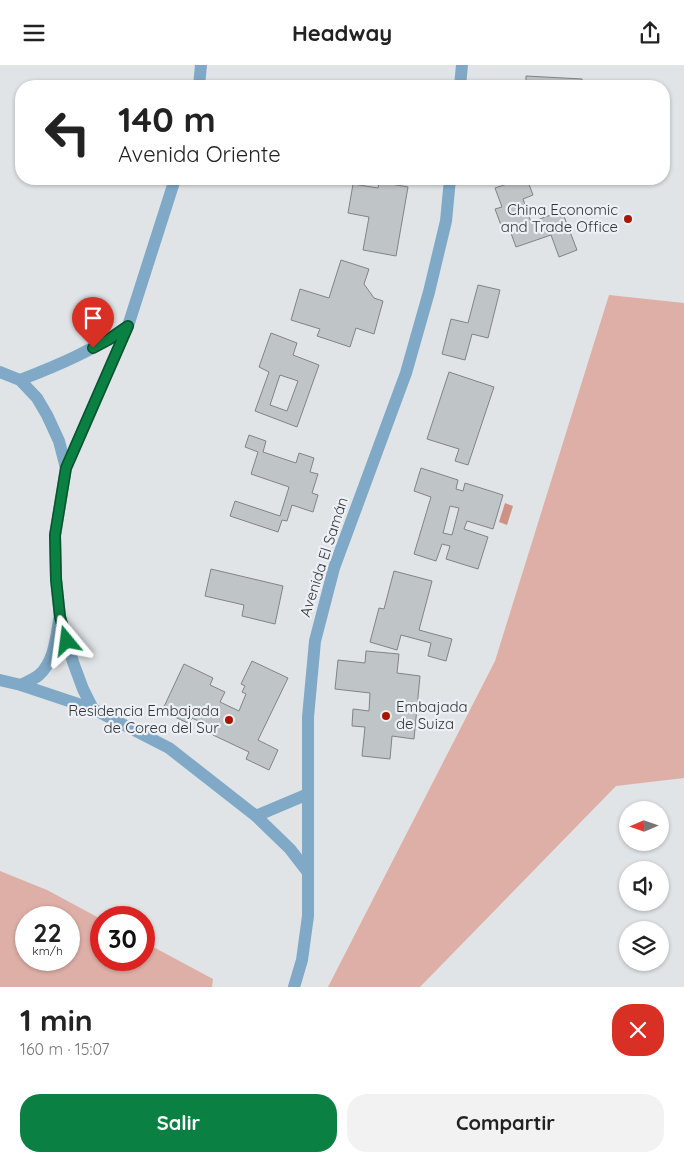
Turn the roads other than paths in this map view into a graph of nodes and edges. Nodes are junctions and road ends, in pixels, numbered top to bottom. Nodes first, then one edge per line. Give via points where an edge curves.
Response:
1 (201, 65) edge
2 (462, 65) edge
3 (200, 80) edge
4 (461, 80) edge
5 (173, 185) edge
6 (449, 185) edge
7 (128, 326) junction
8 (0, 372) edge
9 (20, 379) junction
10 (66, 468) junction
11 (60, 617) junction
12 (0, 680) edge
13 (22, 685) junction
14 (93, 709) junction
15 (308, 794) junction
16 (256, 816) junction
17 (307, 871) junction
18 (294, 987) edge

1 - 3 street
2 - 4 street
5 - 7 street
6 - 15 street, Avenida El Samán via 446,221 406,373 334,568 315,641 308,717
7 - 9 street via 78,357
7 - 10 street
8 - 9 street
9 - 10 street via 38,398 48,415
10 - 11 street via 55,535
11 - 13 street via 52,655 39,675
11 - 14 street via 73,662
12 - 13 street
13 - 14 street
14 - 16 street via 169,748
15 - 16 street
15 - 17 street, Avenida El Samán
16 - 17 street
17 - 18 street, Avenida El Samán via 308,916 302,960

